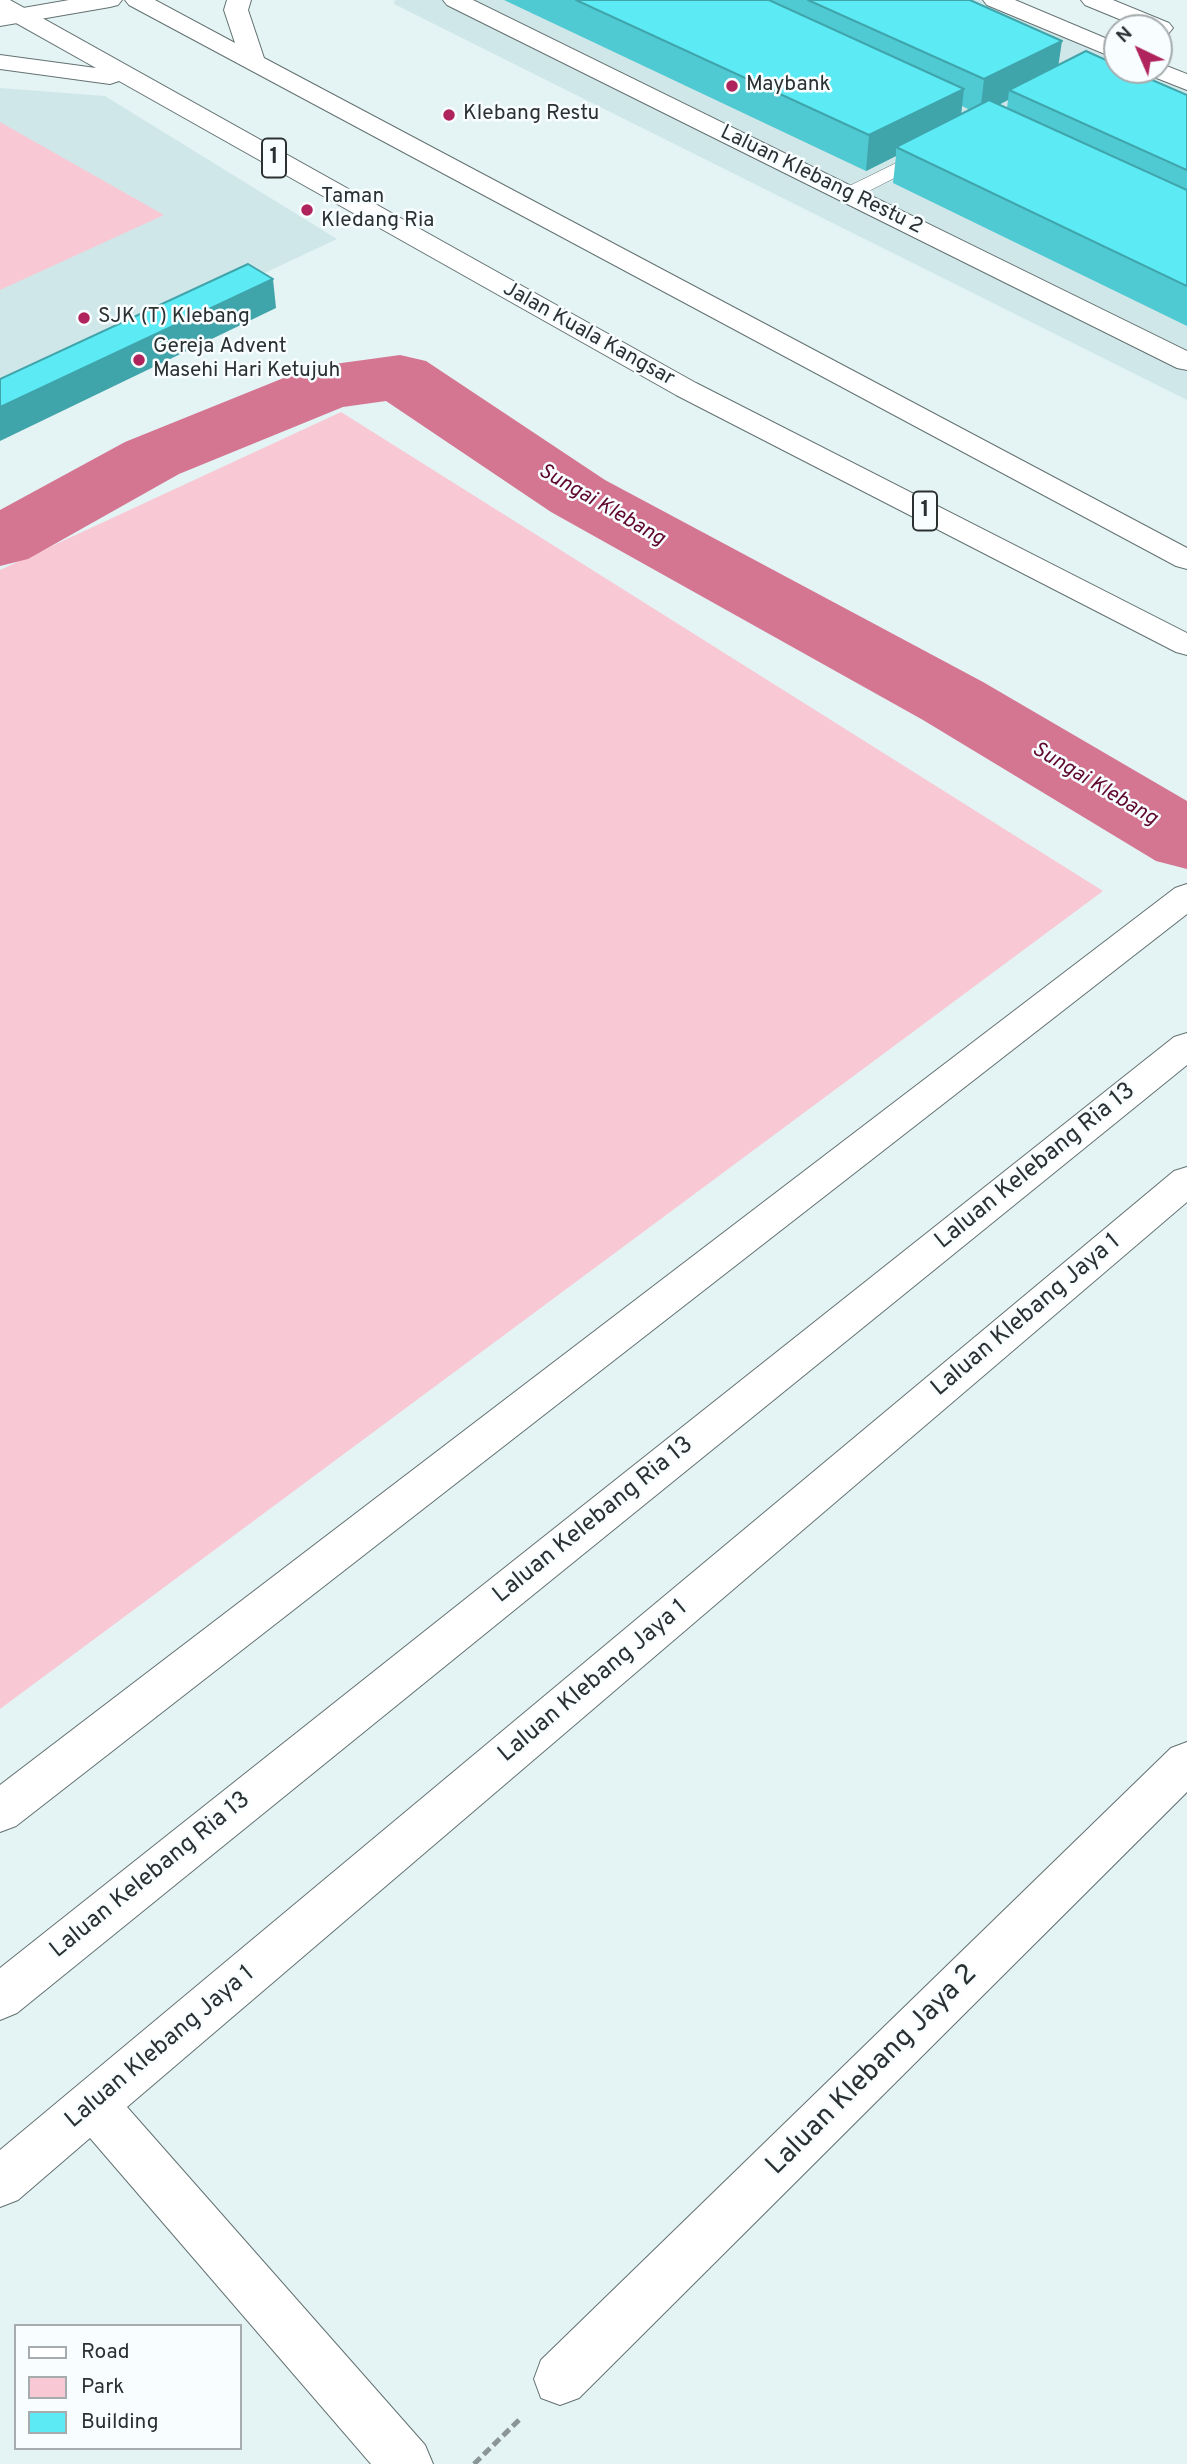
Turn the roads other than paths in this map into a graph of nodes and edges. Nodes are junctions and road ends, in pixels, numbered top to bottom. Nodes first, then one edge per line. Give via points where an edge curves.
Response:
1 (110, 0) edge
2 (138, 0) edge
3 (239, 0) edge
4 (455, 0) edge
5 (995, 0) edge
6 (1093, 0) edge
7 (6, 12) edge
8 (1132, 14) edge
9 (1103, 51) edge
10 (253, 61) junction
11 (0, 62) edge
12 (143, 84) junction
13 (946, 145) edge
14 (848, 194) junction
15 (1187, 362) edge
16 (1187, 560) edge
17 (1187, 645) edge
18 (1187, 896) edge
19 (1187, 1046) edge
20 (1187, 1181) edge
21 (1187, 1762) edge
22 (0, 1812) edge
23 (0, 1997) edge
24 (93, 2105) junction
25 (0, 2182) edge
26 (559, 2379) road end
27 (405, 2464) edge

1 - 7 main road
2 - 10 main road
3 - 10 main road via 236,10
4 - 14 main road, Laluan Klebang Restu 2
5 - 9 main road
6 - 8 main road
7 - 12 main road, Jalan Kuala Kangsar / 1
10 - 16 main road
11 - 12 main road
12 - 17 main road, Jalan Kuala Kangsar / 1 via 686,390
13 - 14 lane
14 - 15 main road, Laluan Klebang Restu 2
18 - 22 main road
19 - 23 main road, Laluan Kelebang Ria 13
20 - 24 main road, Laluan Klebang Jaya 1
21 - 26 main road, Laluan Klebang Jaya 2
24 - 25 main road, Laluan Klebang Jaya 1
24 - 27 main road

